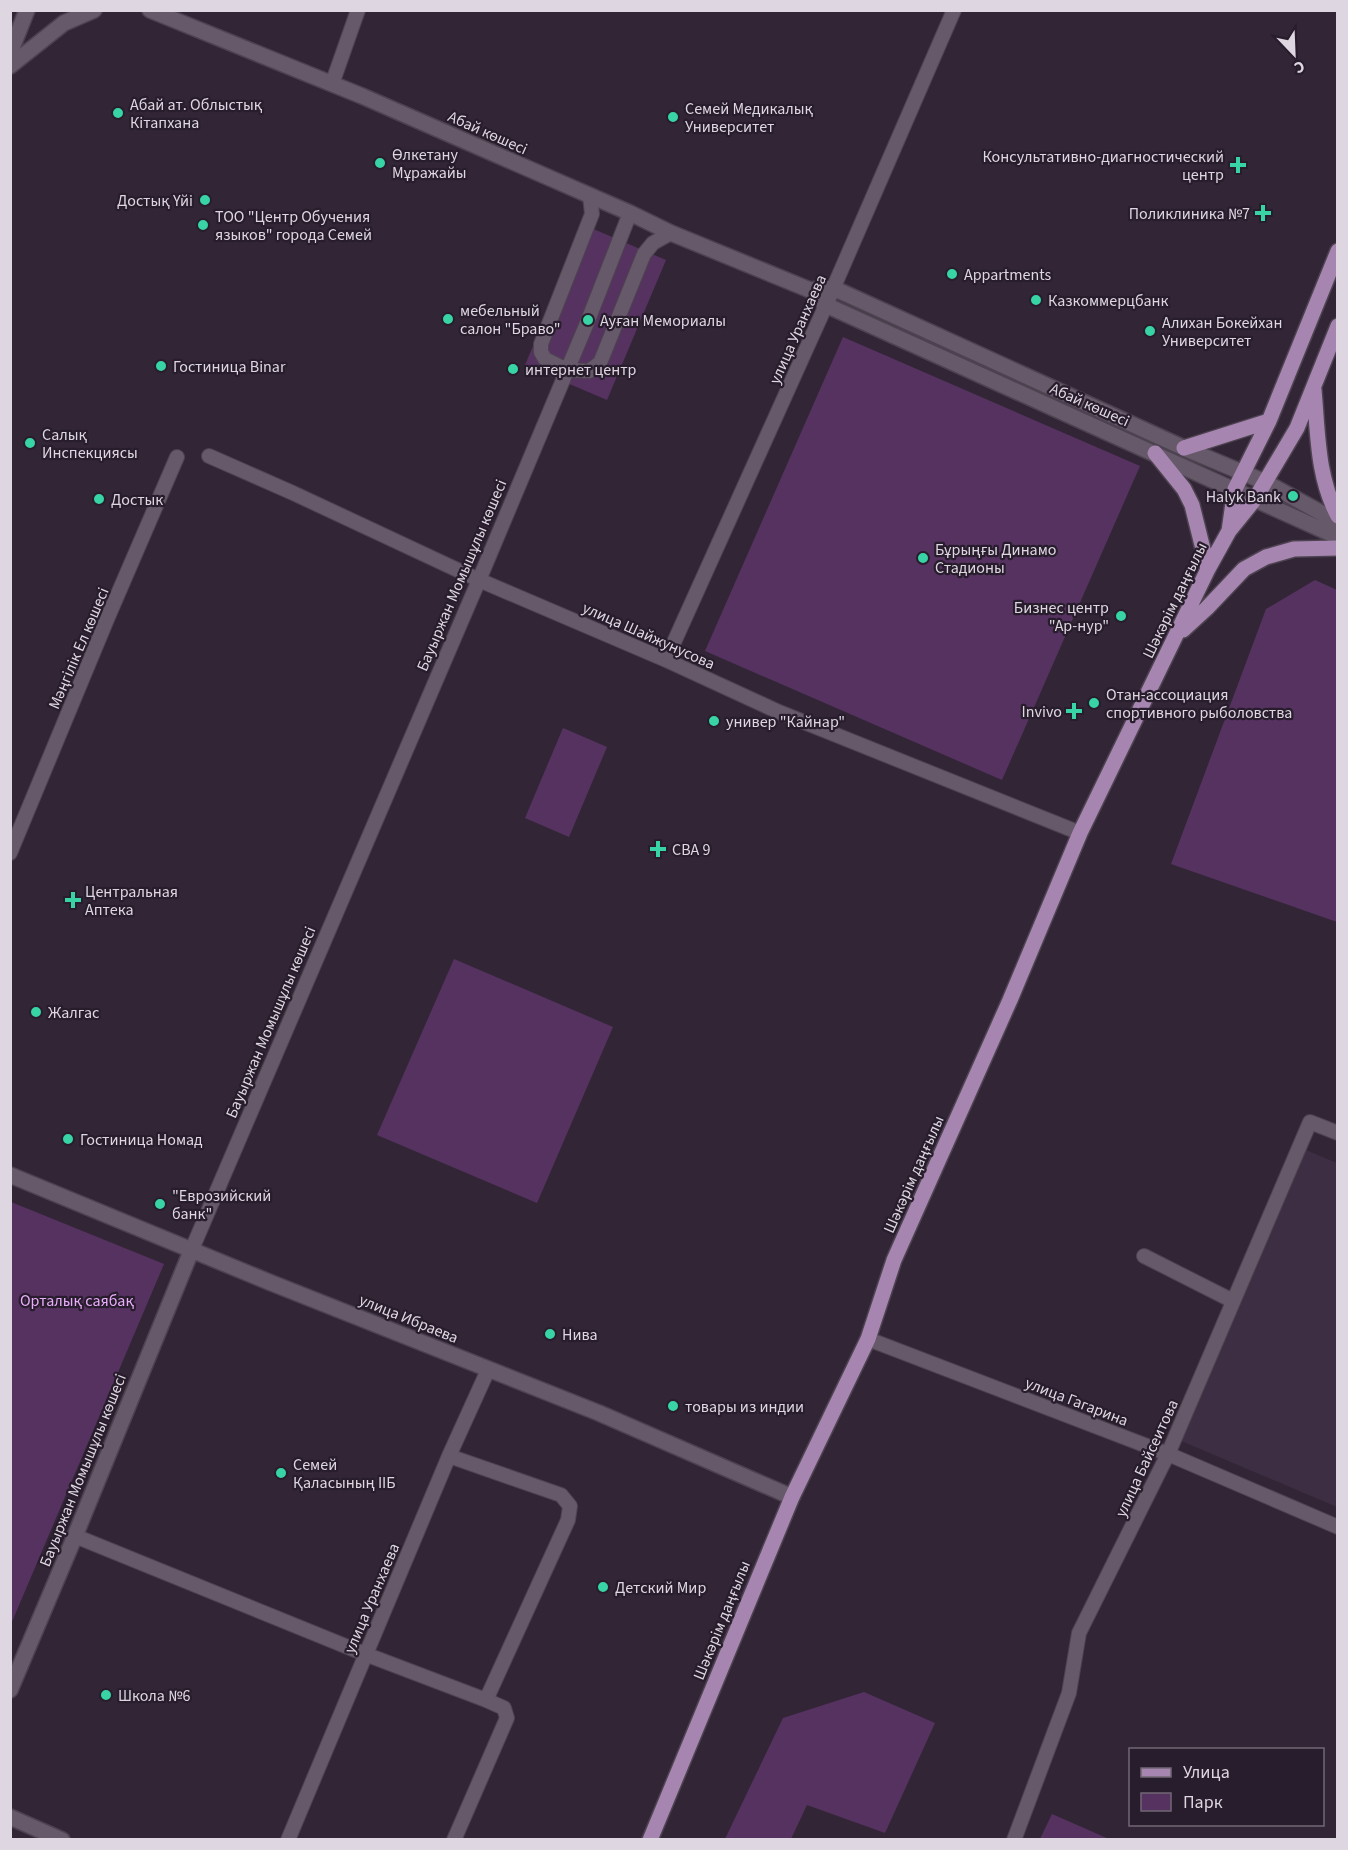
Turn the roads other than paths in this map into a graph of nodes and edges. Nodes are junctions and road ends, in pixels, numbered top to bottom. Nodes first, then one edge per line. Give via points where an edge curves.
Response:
1 (27, 10) edge
2 (93, 10) edge
3 (150, 10) edge
4 (358, 10) edge
5 (954, 10) edge
6 (10, 53) edge
7 (10, 66) edge
8 (332, 84) junction
9 (590, 196) junction
10 (630, 213) junction
11 (671, 233) junction
12 (1338, 251) edge
13 (833, 288) junction
14 (810, 290) junction
15 (826, 305) junction
16 (1338, 326) edge
17 (567, 370) junction
18 (1314, 388) junction
19 (1269, 421) junction
20 (1185, 448) junction
21 (1155, 453) junction
22 (209, 456) dead end
23 (177, 457) dead end
24 (1244, 473) junction
25 (1265, 482) junction
26 (1235, 489) junction
27 (1255, 499) junction
28 (1338, 516) edge
29 (1338, 522) edge
30 (1229, 531) junction
31 (1338, 537) edge
32 (1338, 548) edge
33 (1208, 569) junction
34 (479, 579) junction
35 (1178, 634) junction
36 (666, 660) junction
37 (1080, 833) junction
38 (10, 853) edge
39 (1338, 1133) edge
40 (10, 1175) edge
41 (192, 1249) junction
42 (1144, 1256) dead end
43 (1233, 1301) junction
44 (868, 1339) junction
45 (488, 1370) junction
46 (1168, 1454) junction
47 (448, 1456) junction
48 (792, 1497) junction
49 (1338, 1527) edge
50 (75, 1536) junction
51 (365, 1654) junction
52 (10, 1690) edge
53 (486, 1700) junction
54 (10, 1817) edge
55 (62, 1839) edge
56 (288, 1839) edge
57 (454, 1839) edge
58 (650, 1839) edge
59 (1014, 1839) edge

1 - 6 main road
2 - 7 main road via 64,23
3 - 8 main road, Абай көшесі
4 - 8 street
5 - 13 street, улица Уранхаева
8 - 9 main road, Абай көшесі
9 - 10 main road, Абай көшесі
9 - 17 street via 592,214 541,344 545,359
10 - 11 main road, Абай көшесі
10 - 17 street, Бауыржан Момышұлы көшесі
11 - 14 main road, Абай көшесі
11 - 17 street via 653,243 644,254 600,363 589,371
12 - 19 main road, Шәкәрім даңғылы
13 - 14 main road
13 - 15 street, улица Уранхаева
13 - 20 main road, Абай көшесі
14 - 15 main road, Абай көшесі
15 - 21 main road, Абай көшесі
15 - 36 street, улица Уранхаева
16 - 18 main road, Шәкәрім даңғылы
17 - 34 street, Бауыржан Момышұлы көшесі
18 - 25 main road, Шәкәрім даңғылы via 1297,428
18 - 28 main road via 1322,474
19 - 20 main road
19 - 24 main road, Шәкәрім даңғылы
20 - 24 main road, Абай көшесі
21 - 26 main road, Абай көшесі
21 - 33 main road via 1192,505
22 - 34 street, улица Шайжунусова
23 - 38 street, Мәңгілік Ел көшесі
24 - 25 main road, Абай көшесі
24 - 26 main road, Шәкәрім даңғылы
25 - 27 main road, Шәкәрім даңғылы
25 - 29 main road, Абай көшесі
26 - 27 main road, Абай көшесі
26 - 30 main road, Шәкәрім даңғылы
27 - 30 main road, Шәкәрім даңғылы
27 - 31 main road, Абай көшесі
30 - 33 main road, Шәкәрім даңғылы
32 - 35 main road via 1294,549 1266,557 1244,569
33 - 35 main road, Шәкәрім даңғылы
34 - 36 street, улица Шайжунусова
34 - 41 street, Бауыржан Момышұлы көшесі
35 - 37 main road, Шәкәрім даңғылы
36 - 37 street, улица Шайжунусова via 779,712
37 - 44 main road, Шәкәрім даңғылы via 894,1260
39 - 43 street, улица Байсеитова via 1310,1122
40 - 41 main road, улица Ибраева
41 - 45 main road, улица Ибраева
41 - 50 main road, Бауыржан Момышұлы көшесі
42 - 43 street
43 - 46 street, улица Байсеитова
44 - 46 street, улица Гагарина
44 - 48 main road, Шәкәрім даңғылы
45 - 47 street, улица Уранхаева
45 - 48 main road, улица Ибраева via 599,1413
46 - 49 street, улица Гагарина
46 - 59 street, улица Байсеитова via 1079,1633 1069,1693
47 - 51 street, улица Уранхаева
47 - 53 street via 561,1495 570,1506 568,1520
48 - 58 main road, Шәкәрім даңғылы
50 - 51 street
50 - 52 main road, Бауыржан Момышұлы көшесі
51 - 53 street
51 - 56 street, улица Уранхаева
53 - 57 street via 504,1708 507,1718
54 - 55 main road

